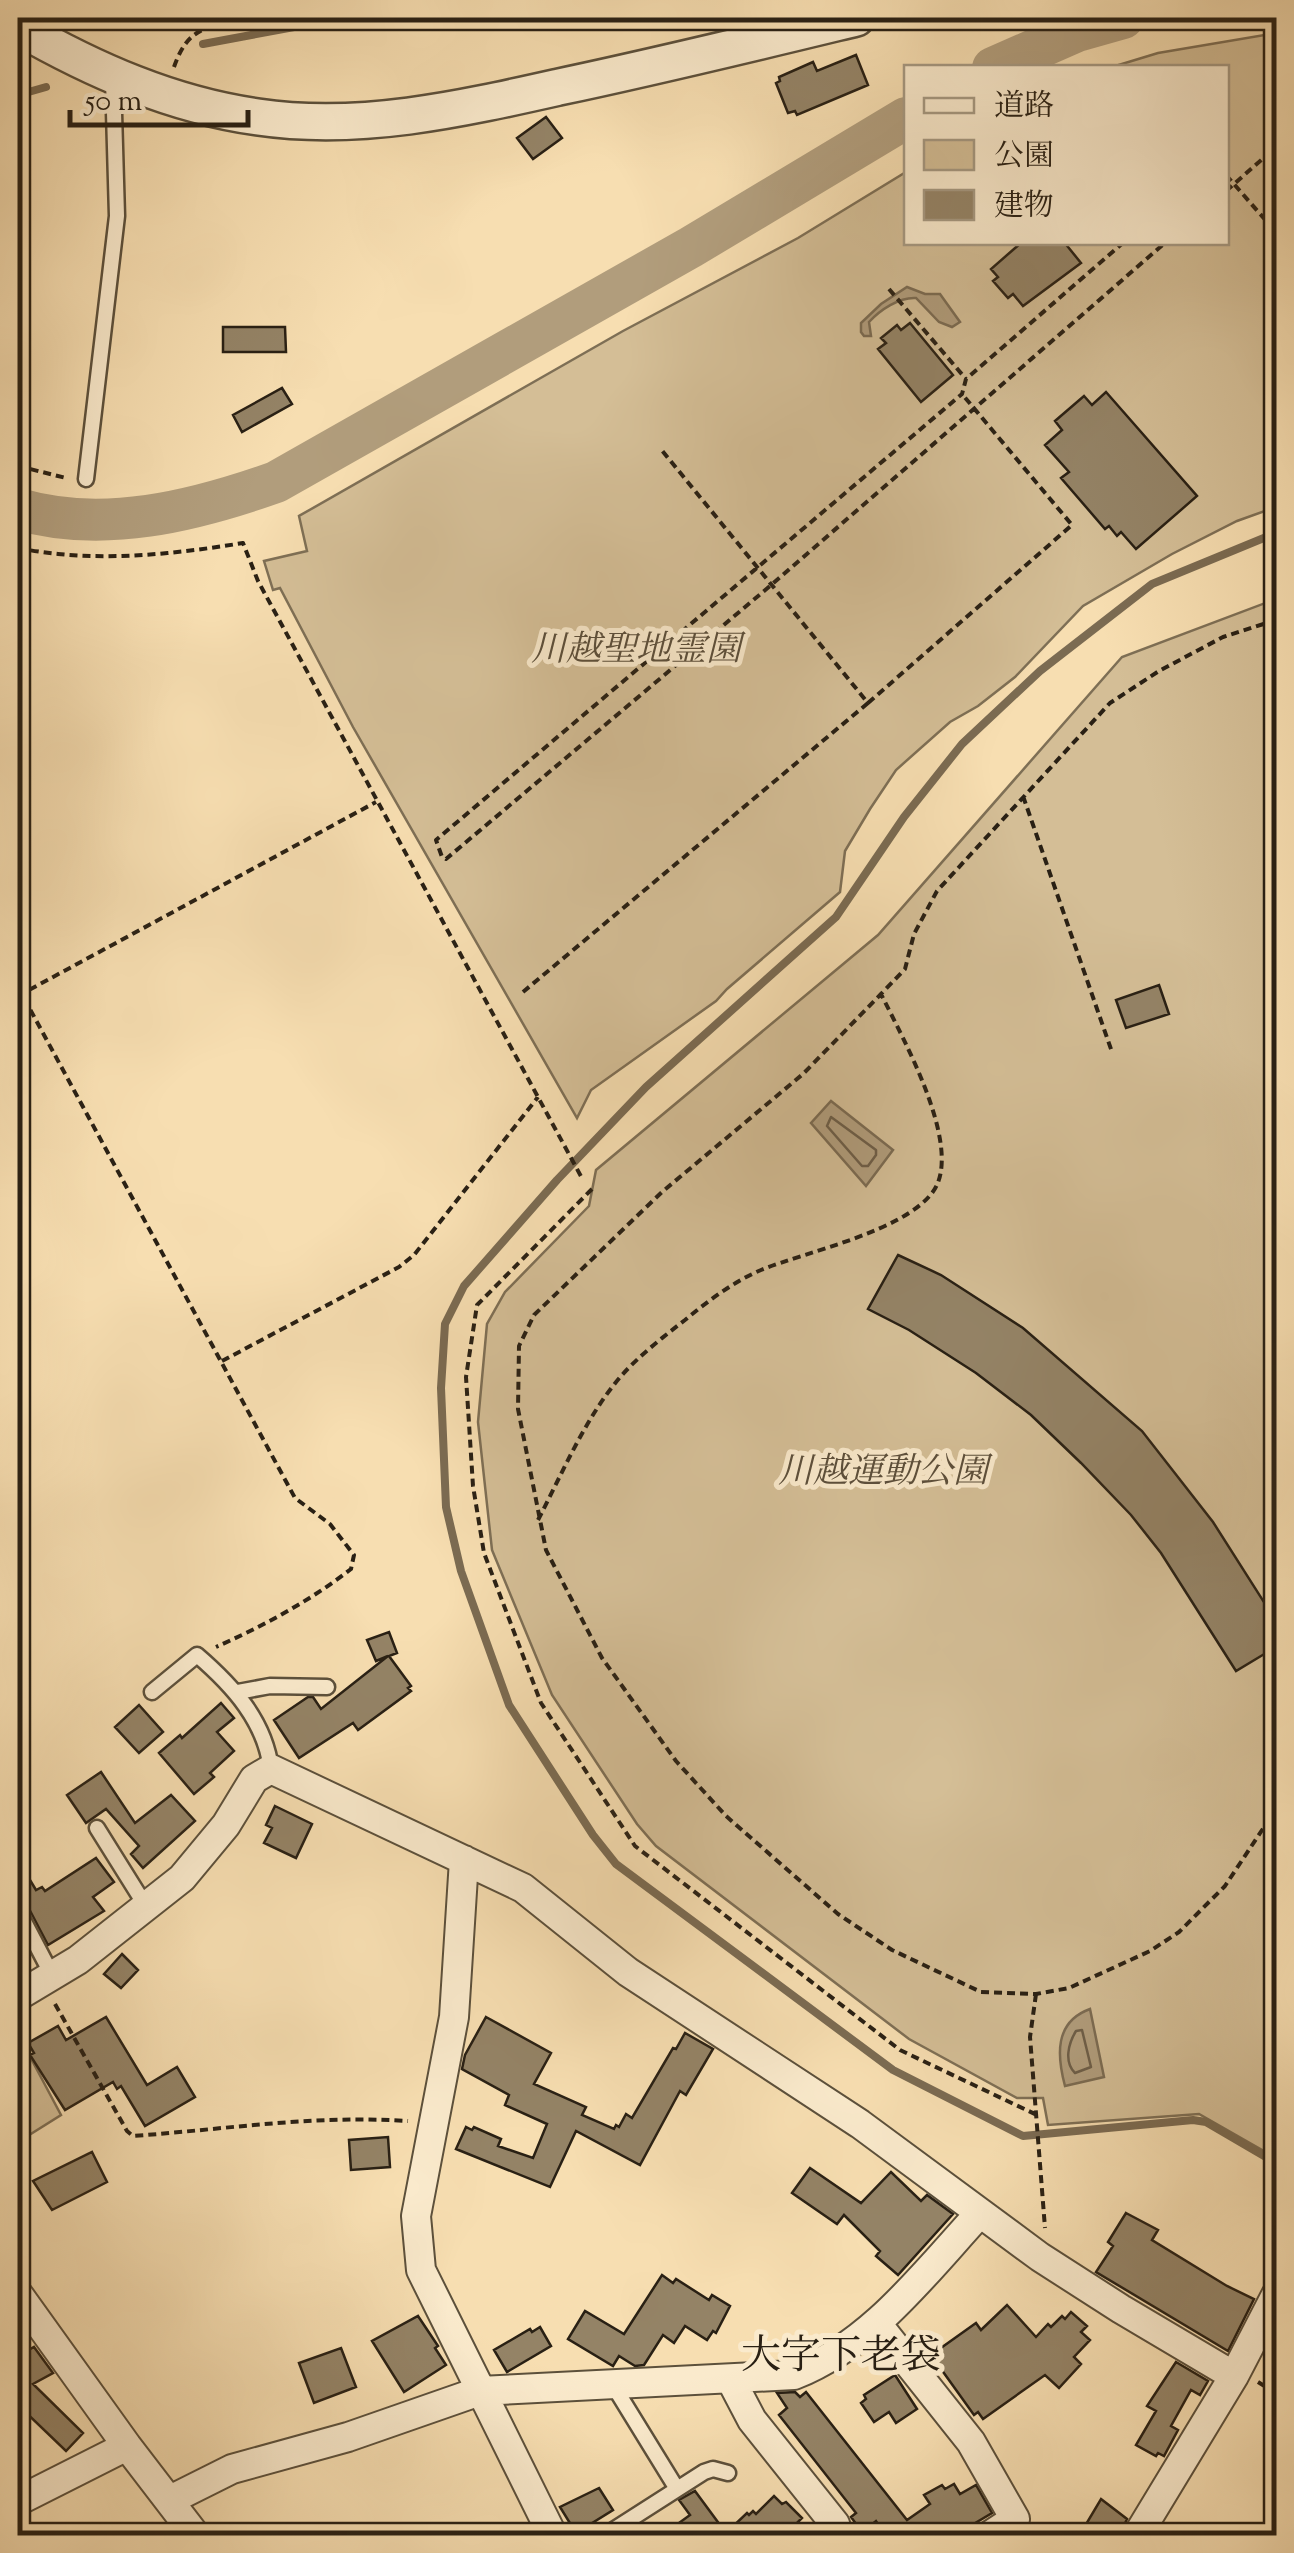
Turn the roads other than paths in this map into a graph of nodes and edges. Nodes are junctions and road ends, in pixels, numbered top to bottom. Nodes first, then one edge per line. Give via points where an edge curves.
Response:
1 (856, 18) edge
2 (18, 27) edge
3 (113, 77) junction
4 (86, 478) road end
5 (326, 1687) dead end
6 (152, 1692) dead end
7 (238, 1692) junction
8 (272, 1769) junction
9 (98, 1828) dead end
10 (464, 1860) junction
11 (147, 1908) junction
12 (18, 1910) edge
13 (37, 1984) edge
14 (978, 2214) junction
15 (18, 2294) edge
16 (1276, 2295) edge
17 (878, 2324) junction
18 (1234, 2376) junction
19 (731, 2380) junction
20 (613, 2385) junction
21 (480, 2391) junction
22 (127, 2446) junction
23 (728, 2474) dead end
24 (678, 2489) junction
25 (170, 2500) junction
26 (18, 2501) edge
27 (196, 2536) edge
28 (553, 2536) edge
29 (604, 2536) edge
30 (840, 2536) edge
31 (989, 2536) edge
32 (1137, 2536) edge

1 - 3 street via 419,116 330,122 258,117
2 - 3 street
3 - 4 lane via 118,216
5 - 7 lane
6 - 7 lane via 197,1656
7 - 8 lane
8 - 10 street
8 - 11 street via 254,1779 226,1825
9 - 11 lane
10 - 14 street via 524,1888 628,1972 860,2124
10 - 21 street via 454,2016 416,2216 421,2270
11 - 13 street
12 - 13 lane
14 - 17 street
14 - 18 street via 1120,2310
15 - 22 street
16 - 18 street
17 - 19 street via 825,2363 794,2376
17 - 31 street via 971,2442 1015,2519
18 - 32 street
19 - 20 street
19 - 30 street via 752,2420
20 - 21 street
20 - 24 lane
21 - 25 street via 348,2438 232,2469
21 - 28 street
22 - 25 street
22 - 26 street
23 - 24 lane via 714,2468
24 - 29 lane
25 - 27 street

